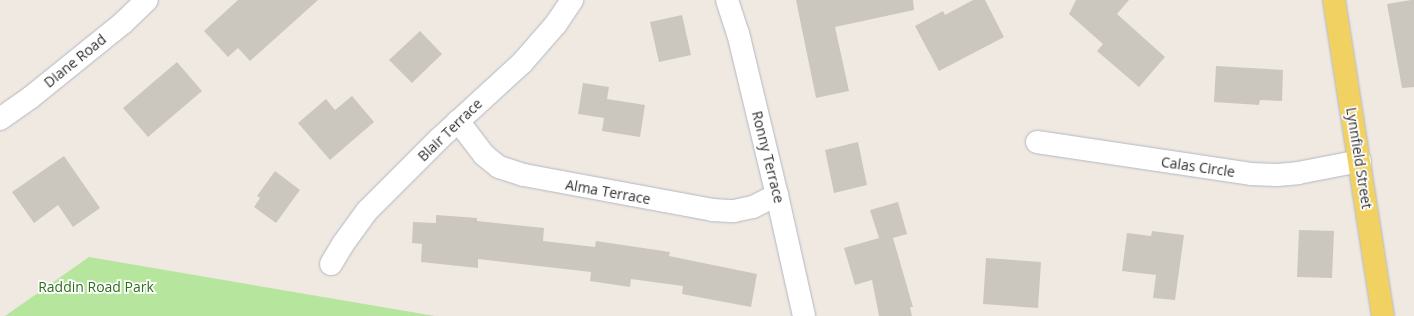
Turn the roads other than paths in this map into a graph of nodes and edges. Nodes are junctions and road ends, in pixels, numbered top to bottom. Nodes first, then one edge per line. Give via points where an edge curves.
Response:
1 (147, 0) edge
2 (572, 0) edge
3 (727, 0) edge
4 (1334, 0) edge
5 (0, 119) edge
6 (458, 121) junction
7 (1037, 142) dead end
8 (1360, 161) junction
9 (777, 195) junction
10 (331, 264) dead end
11 (804, 316) edge
12 (1383, 316) edge

1 - 5 street, Diane Road via 106,37
2 - 6 street, Blair Terrace via 540,43
3 - 9 street, Ronny Terrace via 738,34
4 - 8 main road, Lynnfield Street
6 - 9 street, Alma Terrace via 484,155 499,167 524,175 712,210 734,211 753,207
6 - 10 street, Blair Terrace via 367,211
7 - 8 street, Calas Circle via 1252,174 1298,173
8 - 12 main road, Lynnfield Street
9 - 11 street, Ronny Terrace

